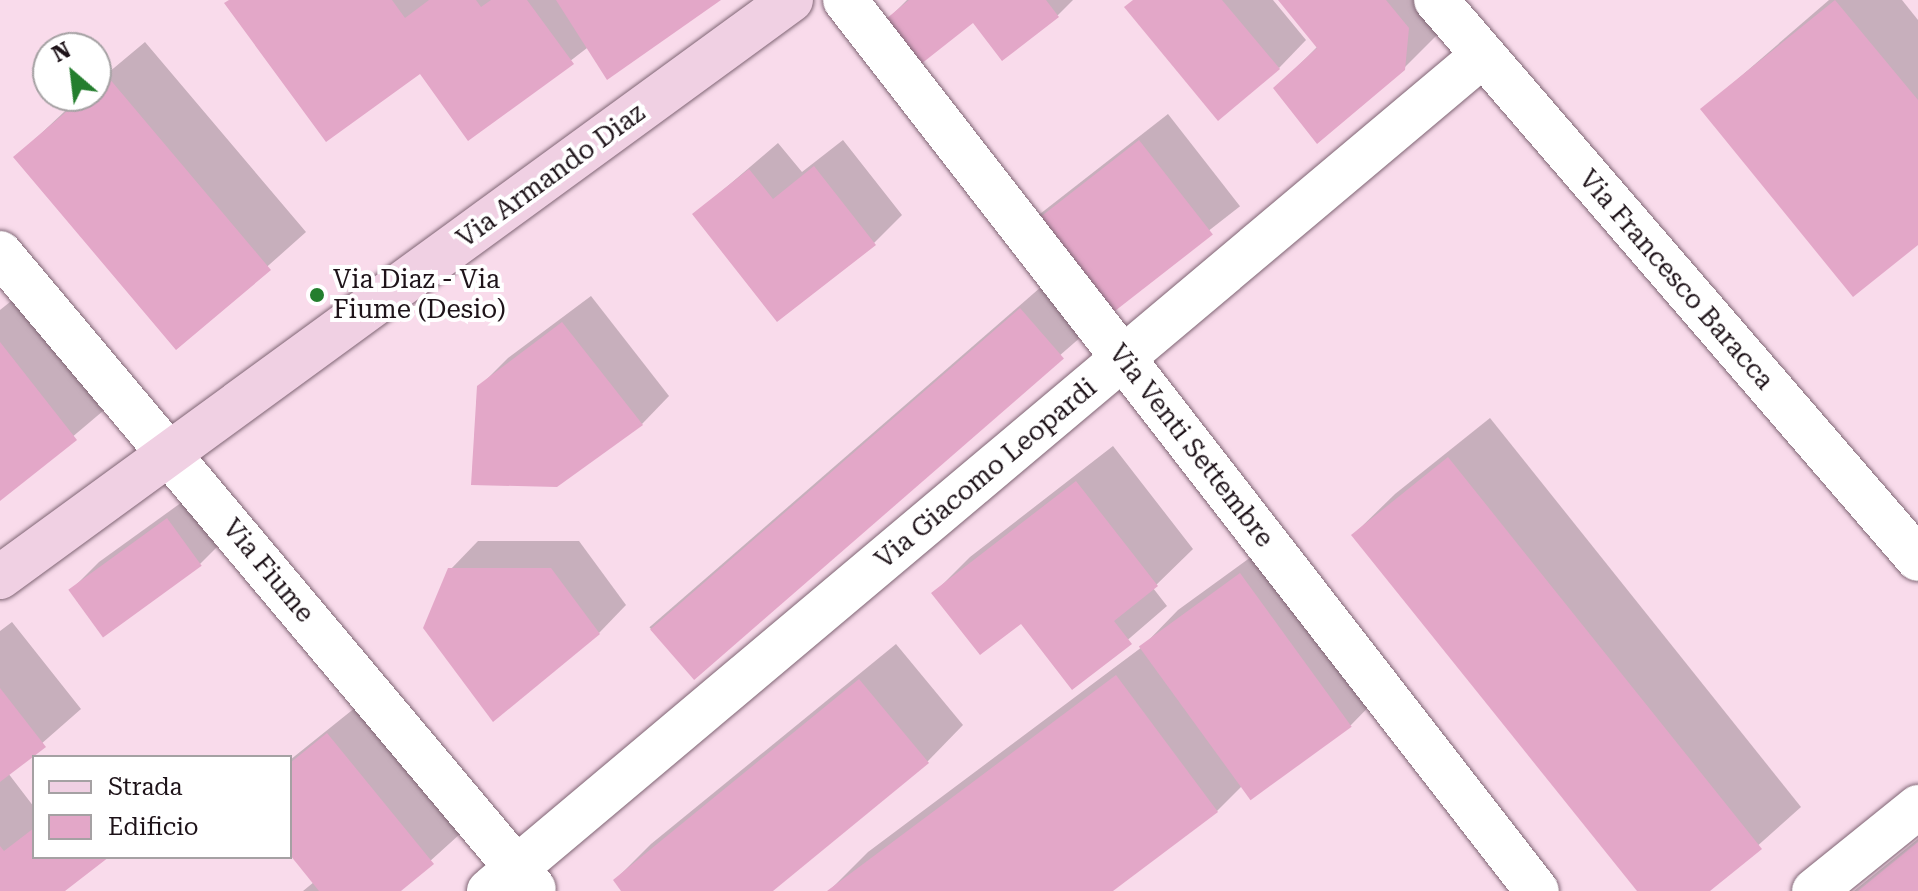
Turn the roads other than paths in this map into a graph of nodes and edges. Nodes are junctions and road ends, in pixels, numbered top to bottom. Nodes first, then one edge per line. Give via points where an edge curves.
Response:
1 (791, 0) edge
2 (845, 0) edge
3 (1436, 0) edge
4 (1482, 56) junction
5 (0, 253) edge
6 (1123, 358) junction
7 (170, 454) junction
8 (1918, 559) edge
9 (0, 577) edge
10 (1918, 807) edge
11 (514, 883) edge
12 (1537, 891) edge
13 (1814, 891) edge

1 - 7 street, Via Armando Diaz
2 - 6 street, Via Venti Settembre
3 - 4 street, Via Francesco Baracca
4 - 6 street, Via Giacomo Leopardi
4 - 8 street, Via Francesco Baracca
5 - 7 street, Via Fiume
6 - 11 street, Via Giacomo Leopardi
6 - 12 street, Via Venti Settembre
7 - 9 street, Via Armando Diaz
7 - 11 street, Via Fiume
10 - 13 street

